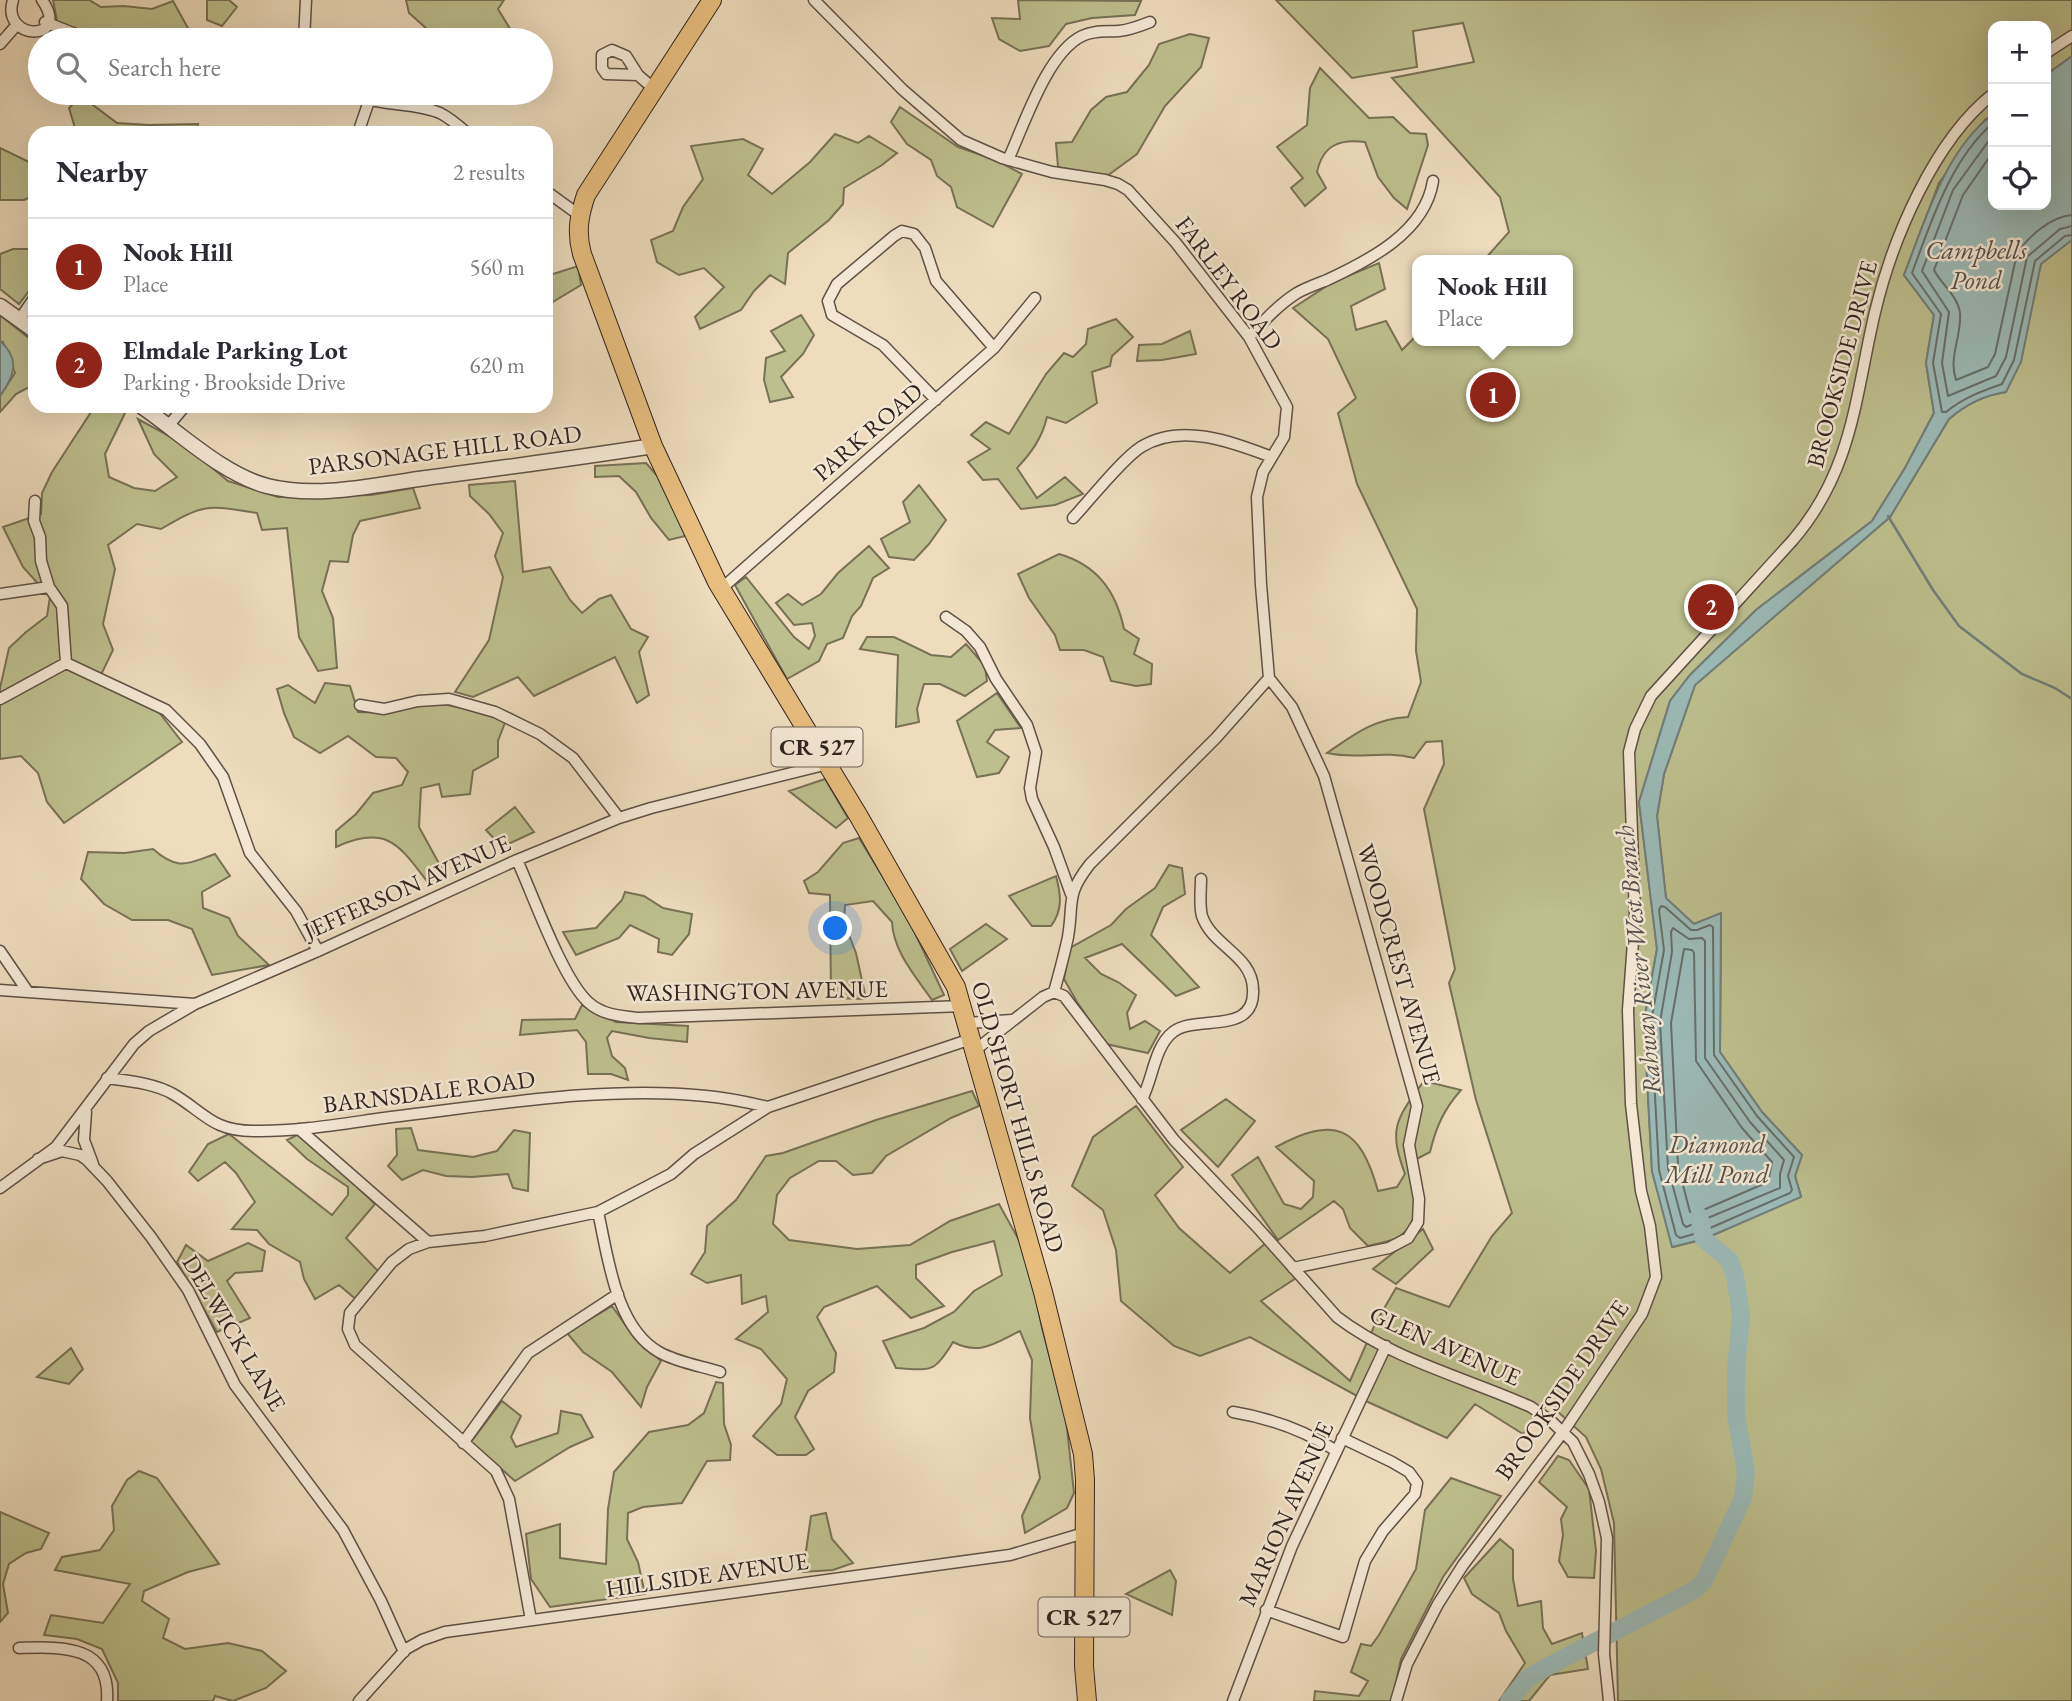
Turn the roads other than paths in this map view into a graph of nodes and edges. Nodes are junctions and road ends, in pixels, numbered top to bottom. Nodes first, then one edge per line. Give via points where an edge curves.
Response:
1 (41, 0) edge
2 (306, 0) edge
3 (814, 0) edge
4 (8, 3) edge
5 (707, 3) edge
6 (45, 22) junction
7 (1150, 22) dead end
8 (14, 28) junction
9 (40, 28) edge
10 (60, 28) edge
11 (305, 28) edge
12 (28, 33) edge
13 (2072, 36) edge
14 (0, 44) edge
15 (2051, 51) edge
16 (638, 75) dead end
17 (654, 89) junction
18 (1988, 99) edge
19 (368, 105) edge
20 (402, 105) edge
21 (360, 126) edge
22 (458, 126) edge
23 (1008, 160) junction
24 (1433, 181) dead end
25 (553, 196) edge
26 (579, 215) junction
27 (1035, 298) dead end
28 (0, 306) edge
29 (28, 307) edge
30 (19, 320) junction
31 (28, 326) edge
32 (1249, 337) junction
33 (994, 348) junction
34 (936, 400) junction
35 (151, 413) edge
36 (178, 413) edge
37 (169, 425) junction
38 (653, 446) junction
39 (1272, 457) junction
40 (35, 501) dead end
41 (1073, 519) dead end
42 (49, 587) junction
43 (721, 589) junction
44 (0, 594) edge
45 (946, 617) dead end
46 (66, 663) junction
47 (1269, 678) junction
48 (0, 699) edge
49 (360, 705) dead end
50 (828, 764) junction
51 (619, 818) junction
52 (517, 860) junction
53 (1200, 878) dead end
54 (1071, 894) junction
55 (0, 951) edge
56 (318, 951) junction
57 (0, 989) edge
58 (28, 992) junction
59 (1054, 992) junction
60 (195, 1004) junction
61 (1014, 1020) junction
62 (969, 1030) junction
63 (107, 1078) junction
64 (1142, 1099) junction
65 (89, 1104) junction
66 (768, 1107) junction
67 (299, 1129) junction
68 (38, 1158) junction
69 (94, 1166) junction
70 (0, 1188) edge
71 (598, 1212) junction
72 (428, 1241) junction
73 (1293, 1268) junction
74 (618, 1294) junction
75 (1385, 1346) junction
76 (720, 1372) dead end
77 (1233, 1412) dead end
78 (1563, 1432) junction
79 (1342, 1438) junction
80 (463, 1443) junction
81 (1335, 1450) junction
82 (1084, 1533) junction
83 (1266, 1610) junction
84 (531, 1620) junction
85 (19, 1648) dead end
86 (404, 1651) junction
87 (107, 1701) edge
88 (359, 1701) edge
89 (1087, 1701) edge
90 (1233, 1701) edge
91 (1396, 1701) edge
92 (1609, 1701) edge

1 - 6 street via 47,9
2 - 11 street
3 - 23 street, FARLEY ROAD via 933,117 961,140
4 - 8 street via 8,18
5 - 17 main road, OLD SHORT HILLS ROAD / CR 527
6 - 9 street
6 - 10 street
7 - 23 street via 1081,36 1067,47 1051,66
8 - 12 street
8 - 14 street
13 - 15 street
16 - 17 street
17 - 26 main road, OLD SHORT HILLS ROAD / CR 527 via 586,195
18 - 78 street, BROOKSIDE DRIVE via 1950,141 1904,227 1876,310 1846,445 1831,485 1793,540 1651,696 1635,729 1629,752 1635,915 1628,1010 1633,1116 1656,1277 1642,1314
19 - 21 street
20 - 22 street via 440,113
23 - 32 street, FARLEY ROAD via 1052,173 1105,180 1128,190
24 - 32 street via 1431,196 1414,223 1360,263 1299,292
25 - 26 street
26 - 38 main road, OLD SHORT HILLS ROAD / CR 527 via 577,237 582,254
27 - 33 street, PARK ROAD
28 - 30 street
29 - 30 street
30 - 31 street
32 - 39 street, FARLEY ROAD via 1287,407 1284,437
33 - 34 street, PARK ROAD
33 - 34 street via 936,281 925,248 914,234 902,231 894,236 837,284 828,302 832,315 883,345
34 - 43 street, PARK ROAD
35 - 37 street, PARSONAGE HILL ROAD
36 - 37 street
37 - 38 street, PARSONAGE HILL ROAD via 242,476 267,486 303,491 355,488
38 - 43 main road, OLD SHORT HILLS ROAD / CR 527
39 - 41 street via 1228,440 1189,435 1155,440 1139,448
39 - 47 street, FARLEY ROAD via 1257,497
40 - 42 street via 34,522
42 - 44 street
42 - 46 street via 62,606
43 - 50 main road, OLD SHORT HILLS ROAD / CR 527
45 - 54 street via 980,647 1027,725 1036,752 1032,799
46 - 48 street
46 - 56 street via 166,710 200,744 223,777 250,853 296,911
47 - 54 street via 1090,864
47 - 73 street, WOODCREST AVENUE via 1292,708 1324,776 1417,1106 1409,1145 1419,1199 1418,1222 1408,1238 1389,1248
49 - 51 street via 384,709 449,699 495,712 540,734 573,758
50 - 51 street, JEFFERSON AVENUE
50 - 62 main road, OLD SHORT HILLS ROAD / CR 527 via 948,969
51 - 52 street, JEFFERSON AVENUE
52 - 56 street, JEFFERSON AVENUE
52 - 62 street, WASHINGTON AVENUE via 568,975 587,1001 608,1014
53 - 64 street via 1202,916 1247,966 1253,1000 1239,1017 1171,1033
54 - 59 street via 1068,936
55 - 58 street
56 - 60 street, JEFFERSON AVENUE
57 - 58 street, JEFFERSON AVENUE
58 - 60 street, JEFFERSON AVENUE
59 - 61 street
59 - 64 street, GLEN AVENUE via 1064,996
60 - 63 street via 149,1031
61 - 62 street
61 - 62 street via 992,1035
62 - 66 street
62 - 82 main road, OLD SHORT HILLS ROAD / CR 527 via 1075,1417 1085,1480
63 - 65 street
63 - 67 street, BARNSDALE ROAD via 166,1091 226,1129
64 - 73 street, GLEN AVENUE
65 - 68 street via 56,1146
65 - 69 street via 84,1140
66 - 67 street, BARNSDALE ROAD via 704,1095 561,1096
66 - 71 street via 671,1174
67 - 72 street
68 - 69 street, DELWICK LANE via 62,1151 80,1155
68 - 70 street
69 - 86 street, DELWICK LANE via 188,1290 235,1385 343,1530
71 - 72 street via 485,1236
71 - 74 street
72 - 80 street via 392,1262 350,1313 348,1329 355,1345
73 - 75 street, GLEN AVENUE via 1337,1317
74 - 76 street via 642,1339 660,1352
74 - 80 street via 528,1353
75 - 78 street, GLEN AVENUE via 1531,1407
75 - 79 street, MARION AVENUE
77 - 81 street via 1261,1417
78 - 91 street, BROOKSIDE DRIVE via 1438,1604 1407,1664
78 - 92 street, GLEN AVENUE via 1590,1474 1607,1538 1604,1654
79 - 81 street, MARION AVENUE
79 - 83 street via 1409,1472 1417,1483 1415,1494 1364,1561 1343,1637
80 - 84 street via 496,1471 509,1499
81 - 83 street, MARION AVENUE
82 - 84 street, HILLSIDE AVENUE via 1010,1555
82 - 89 main road, OLD SHORT HILLS ROAD / CR 527
83 - 90 street, MARION AVENUE
84 - 86 street, HILLSIDE AVENUE via 445,1632
85 - 87 street via 61,1647 81,1652 102,1674
86 - 88 street, HILLSIDE AVENUE

